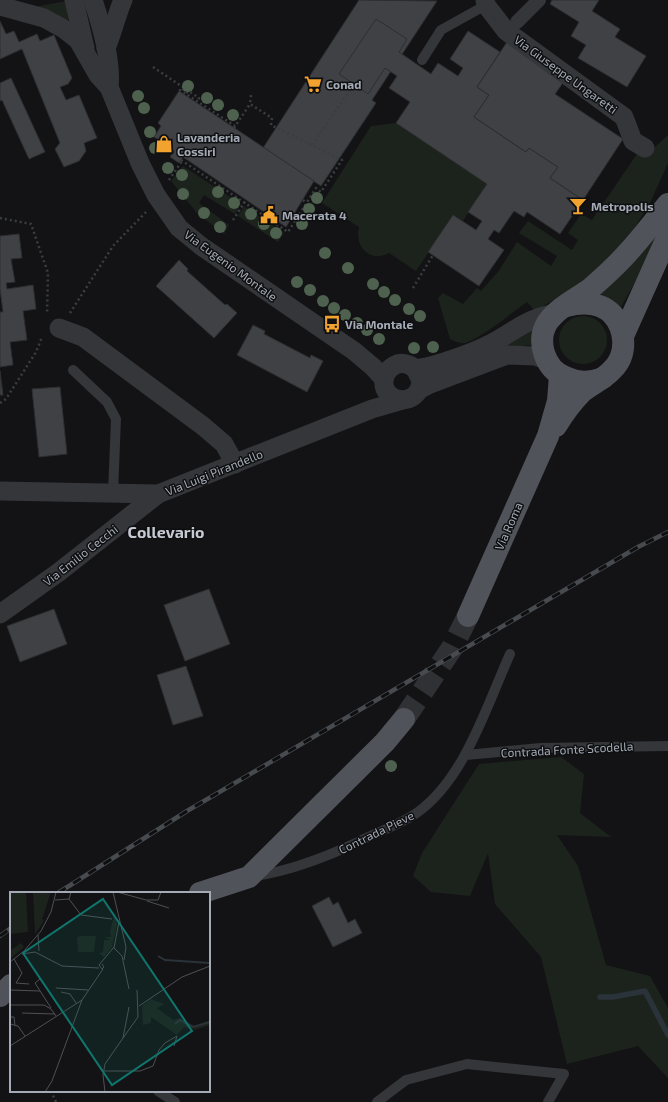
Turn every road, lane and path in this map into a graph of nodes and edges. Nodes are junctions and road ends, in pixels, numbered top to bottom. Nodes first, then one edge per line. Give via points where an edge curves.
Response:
1 (74, 0) edge
2 (93, 0) edge
3 (123, 0) edge
4 (539, 0) edge
5 (485, 3) edge
6 (0, 6) edge
7 (517, 22) dead end
8 (105, 49) junction
9 (87, 53) junction
10 (422, 60) dead end
11 (153, 67) dead end
12 (353, 86) dead end
13 (109, 87) junction
14 (251, 95) dead end
15 (250, 104) junction
16 (312, 145) junction
17 (645, 148) dead end
18 (173, 174) dead end
19 (303, 200) dead end
20 (245, 201) junction
21 (306, 203) junction
22 (668, 204) edge
23 (148, 210) dead end
24 (0, 218) edge
25 (233, 220) dead end
26 (668, 231) edge
27 (433, 255) dead end
28 (413, 288) dead end
29 (560, 310) junction
30 (50, 327) junction
31 (623, 336) junction
32 (354, 351) junction
33 (406, 366) junction
34 (553, 368) junction
35 (73, 370) dead end
36 (602, 378) junction
37 (385, 383) junction
38 (411, 395) junction
39 (0, 403) edge
40 (372, 409) junction
41 (548, 436) junction
42 (234, 464) junction
43 (0, 491) edge
44 (114, 493) junction
45 (158, 494) junction
46 (0, 614) edge
47 (468, 616) tunnel mouth
48 (510, 654) dead end
49 (404, 719) tunnel mouth
50 (668, 746) edge
51 (466, 755) junction
52 (249, 877) junction
53 (203, 892) edge
54 (51, 1092) edge
55 (160, 1092) edge
56 (56, 1102) edge
57 (175, 1102) edge
58 (377, 1102) edge
59 (548, 1102) edge

1 - 9 street, Via Eugenio Montale
2 - 8 street, Via Eugenio Montale
3 - 8 street
4 - 7 street
5 - 10 lane via 441,30
5 - 17 street, Via Giuseppe Ungaretti via 506,31 624,117 633,141
6 - 9 street, Via Eugenio Montale via 44,18 78,40
8 - 13 street, Via Eugenio Montale via 111,73
9 - 13 street, Via Eugenio Montale via 98,75
11 - 15 path via 199,98 198,101 234,127
12 - 16 path
13 - 32 street, Via Eugenio Montale via 140,163 156,195 179,228 201,246
14 - 15 path
15 - 16 path via 272,118 271,125
16 - 21 path via 342,160 322,192 316,188
18 - 20 path via 182,160
19 - 21 path
20 - 21 path via 288,232
20 - 25 path
22 - 29 main road, Via Roma via 616,265
23 - 30 path via 113,246
24 - 30 path via 31,224 48,273
26 - 31 main road, Via Roma
27 - 28 path
29 - 31 main road via 582,302 597,304 614,316
29 - 33 street, Via Eugenio Montale via 534,319 489,345 453,359
29 - 34 main road, Via Roma via 547,324 543,335 543,349
30 - 39 path via 6,399
30 - 42 street via 83,337 203,426 224,444
31 - 36 main road, Via Roma via 623,348 618,362 613,370
32 - 33 street, Via Eugenio Montale
32 - 37 street, Via Eugenio Montale via 373,367
33 - 37 street via 388,370
33 - 38 street via 421,381
34 - 36 main road via 574,381 591,382
34 - 38 street via 535,356 507,355 430,384
34 - 41 main road, Via Roma via 558,401
35 - 44 lane via 107,402 116,419
36 - 41 main road, Via Roma via 582,392
37 - 38 street, Via Eugenio Montale via 392,397
37 - 40 street
38 - 40 street, Via Luigi Pirandello
40 - 42 street, Via Luigi Pirandello
41 - 47 main road, Via Roma
42 - 45 street, Via Luigi Pirandello
43 - 44 street, Via Luigi Pirandello
44 - 45 street, Via Luigi Pirandello
45 - 46 street, Via Emilio Cecchi via 59,572
48 - 51 lane, Contrada Pieve
49 - 52 main road, Contrada Pieve via 385,742
50 - 51 lane, Contrada Fonte Scodella via 541,748
51 - 52 lane, Contrada Pieve via 441,791 418,812 342,849 274,873
52 - 53 main road, Contrada Pieve
54 - 56 path
55 - 57 lane
58 - 59 lane via 406,1080 467,1064 564,1074

